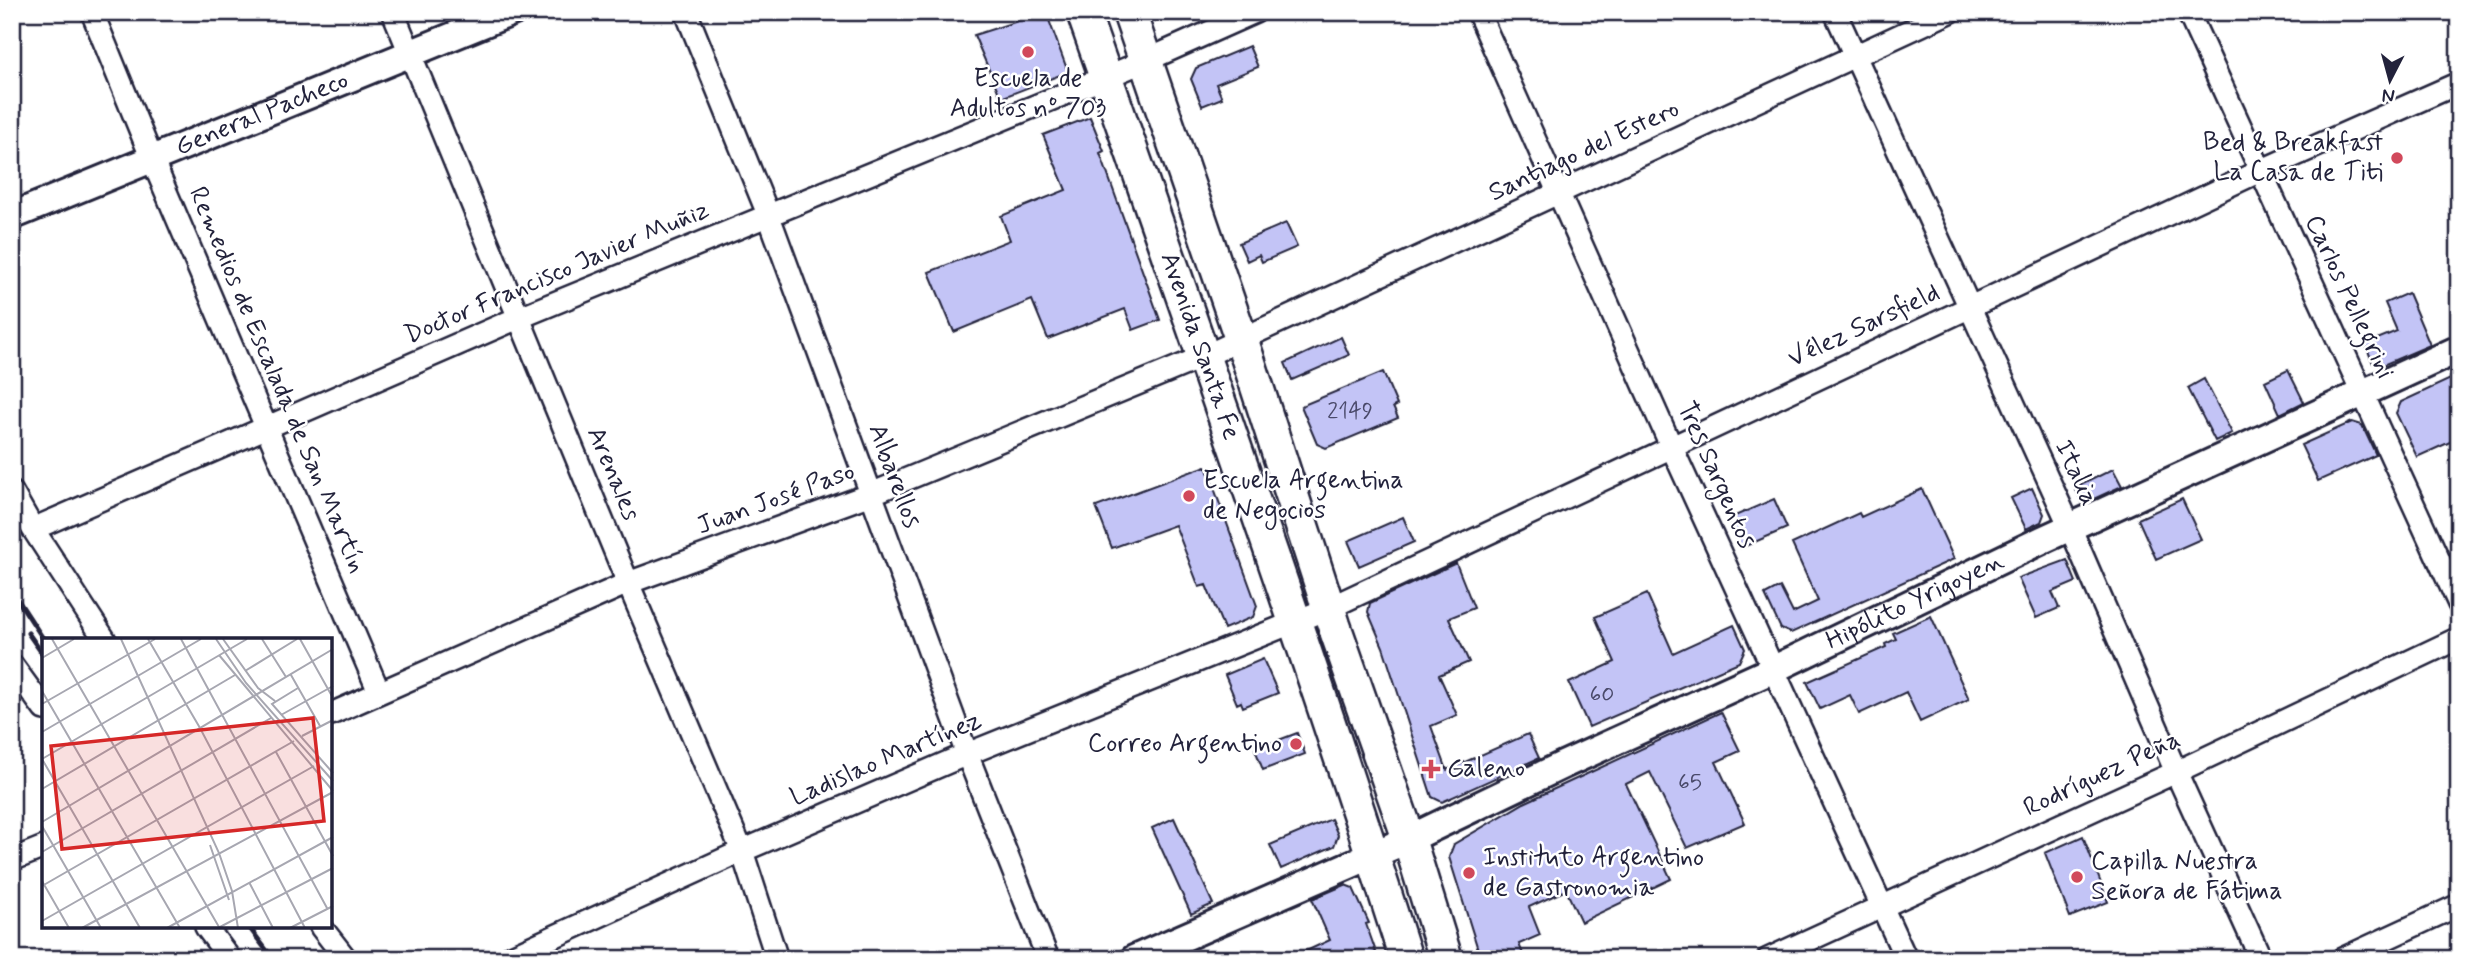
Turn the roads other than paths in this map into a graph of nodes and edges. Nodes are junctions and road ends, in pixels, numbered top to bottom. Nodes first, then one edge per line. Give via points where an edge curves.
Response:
1 (92, 12) edge
2 (393, 12) edge
3 (512, 12) edge
4 (686, 12) edge
5 (1083, 12) edge
6 (1129, 12) edge
7 (1255, 12) edge
8 (1479, 12) edge
9 (1835, 12) edge
10 (1950, 12) edge
11 (2188, 12) edge
12 (410, 54) junction
13 (1855, 56) junction
14 (1145, 61) junction
15 (1106, 77) junction
16 (2459, 83) edge
17 (152, 159) junction
18 (2260, 171) junction
19 (1559, 194) junction
20 (768, 214) junction
21 (12, 216) edge
22 (1969, 307) junction
23 (518, 318) junction
24 (1241, 338) junction
25 (2459, 349) edge
26 (1205, 356) junction
27 (2362, 393) junction
28 (267, 428) junction
29 (1672, 448) junction
30 (12, 492) edge
31 (871, 494) junction
32 (2070, 527) junction
33 (33, 529) junction
34 (628, 583) junction
35 (2459, 604) edge
36 (1329, 608) junction
37 (1294, 623) junction
38 (104, 638) edge
39 (2459, 638) edge
40 (12, 665) edge
41 (1774, 669) junction
42 (379, 692) junction
43 (42, 706) edge
44 (332, 714) edge
45 (967, 754) junction
46 (2176, 772) junction
47 (1409, 839) junction
48 (42, 848) edge
49 (742, 851) junction
50 (1373, 854) junction
51 (12, 860) edge
52 (1883, 905) junction
53 (2459, 905) edge
54 (208, 929) edge
55 (323, 929) edge
56 (230, 959) edge
57 (346, 959) edge
58 (505, 959) edge
59 (777, 959) edge
60 (1048, 959) edge
61 (1134, 959) edge
62 (1406, 959) edge
63 (1446, 959) edge
64 (1768, 959) edge
65 (1906, 959) edge
66 (2261, 959) edge
67 (2342, 959) edge

1 - 17 street, Remedios de Escalada de San Martín
2 - 12 street, Arenales
3 - 12 street, General Pacheco
4 - 20 street, Albarellos
5 - 15 main road, Avenida Santa Fe
6 - 14 main road, Avenida Santa Fe
7 - 14 street, Doctor Francisco Javier Muñiz
8 - 19 street, Tres Sargentos
9 - 13 street, Italia
10 - 13 street, Santiago del Estero
11 - 18 street, Carlos Pellegrini
12 - 17 street, General Pacheco
12 - 23 street, Arenales
13 - 19 street, Santiago del Estero
13 - 22 street, Italia
14 - 15 street, Doctor Francisco Javier Muñiz
14 - 24 main road, Avenida Santa Fe
15 - 20 street, Doctor Francisco Javier Muñiz
15 - 26 main road, Avenida Santa Fe
16 - 18 street, Vélez Sarsfield
17 - 21 street, General Pacheco
17 - 28 street, Remedios de Escalada de San Martín
18 - 22 street, Vélez Sarsfield
18 - 27 street, Carlos Pellegrini
19 - 24 street, Santiago del Estero
19 - 29 street, Tres Sargentos
20 - 23 street, Doctor Francisco Javier Muñiz
20 - 31 street, Albarellos
22 - 29 street, Vélez Sarsfield
22 - 32 street, Italia
23 - 28 street, Doctor Francisco Javier Muñiz
23 - 34 street, Arenales
24 - 26 street, Juan José Paso
24 - 36 main road, Avenida Santa Fe
25 - 27 street, Hipólito Yrigoyen
26 - 31 street, Juan José Paso
26 - 37 main road, Avenida Santa Fe
27 - 32 street, Hipólito Yrigoyen
27 - 35 street, Carlos Pellegrini
28 - 33 street, Doctor Francisco Javier Muñiz
28 - 42 street, Remedios de Escalada de San Martín
29 - 36 street, Vélez Sarsfield
29 - 41 street, Tres Sargentos
30 - 33 street
31 - 34 street, Juan José Paso
31 - 45 street, Albarellos
32 - 41 street, Hipólito Yrigoyen
32 - 46 street, Italia
33 - 38 street
34 - 42 street, Juan José Paso
34 - 49 street, Arenales
36 - 37 street, Vélez Sarsfield
36 - 47 main road, Avenida Santa Fe
37 - 45 street, Ladislao Martínez
37 - 50 main road, Avenida Santa Fe
39 - 46 street, Rodríguez Peña
40 - 43 street
41 - 47 street, Hipólito Yrigoyen
41 - 52 street, Tres Sargentos
42 - 44 street, Juan José Paso
45 - 49 street, Ladislao Martínez
45 - 60 street, Albarellos
46 - 52 street, Rodríguez Peña
46 - 66 street, Italia
47 - 50 street, Hipólito Yrigoyen
47 - 63 main road, Avenida Santa Fe
48 - 51 street
49 - 58 street, Ladislao Martínez
49 - 59 street, Arenales
50 - 61 street, Hipólito Yrigoyen
50 - 62 main road, Avenida Santa Fe
52 - 64 street, Rodríguez Peña
52 - 65 street, Tres Sargentos
53 - 67 street
54 - 56 street
55 - 57 street

